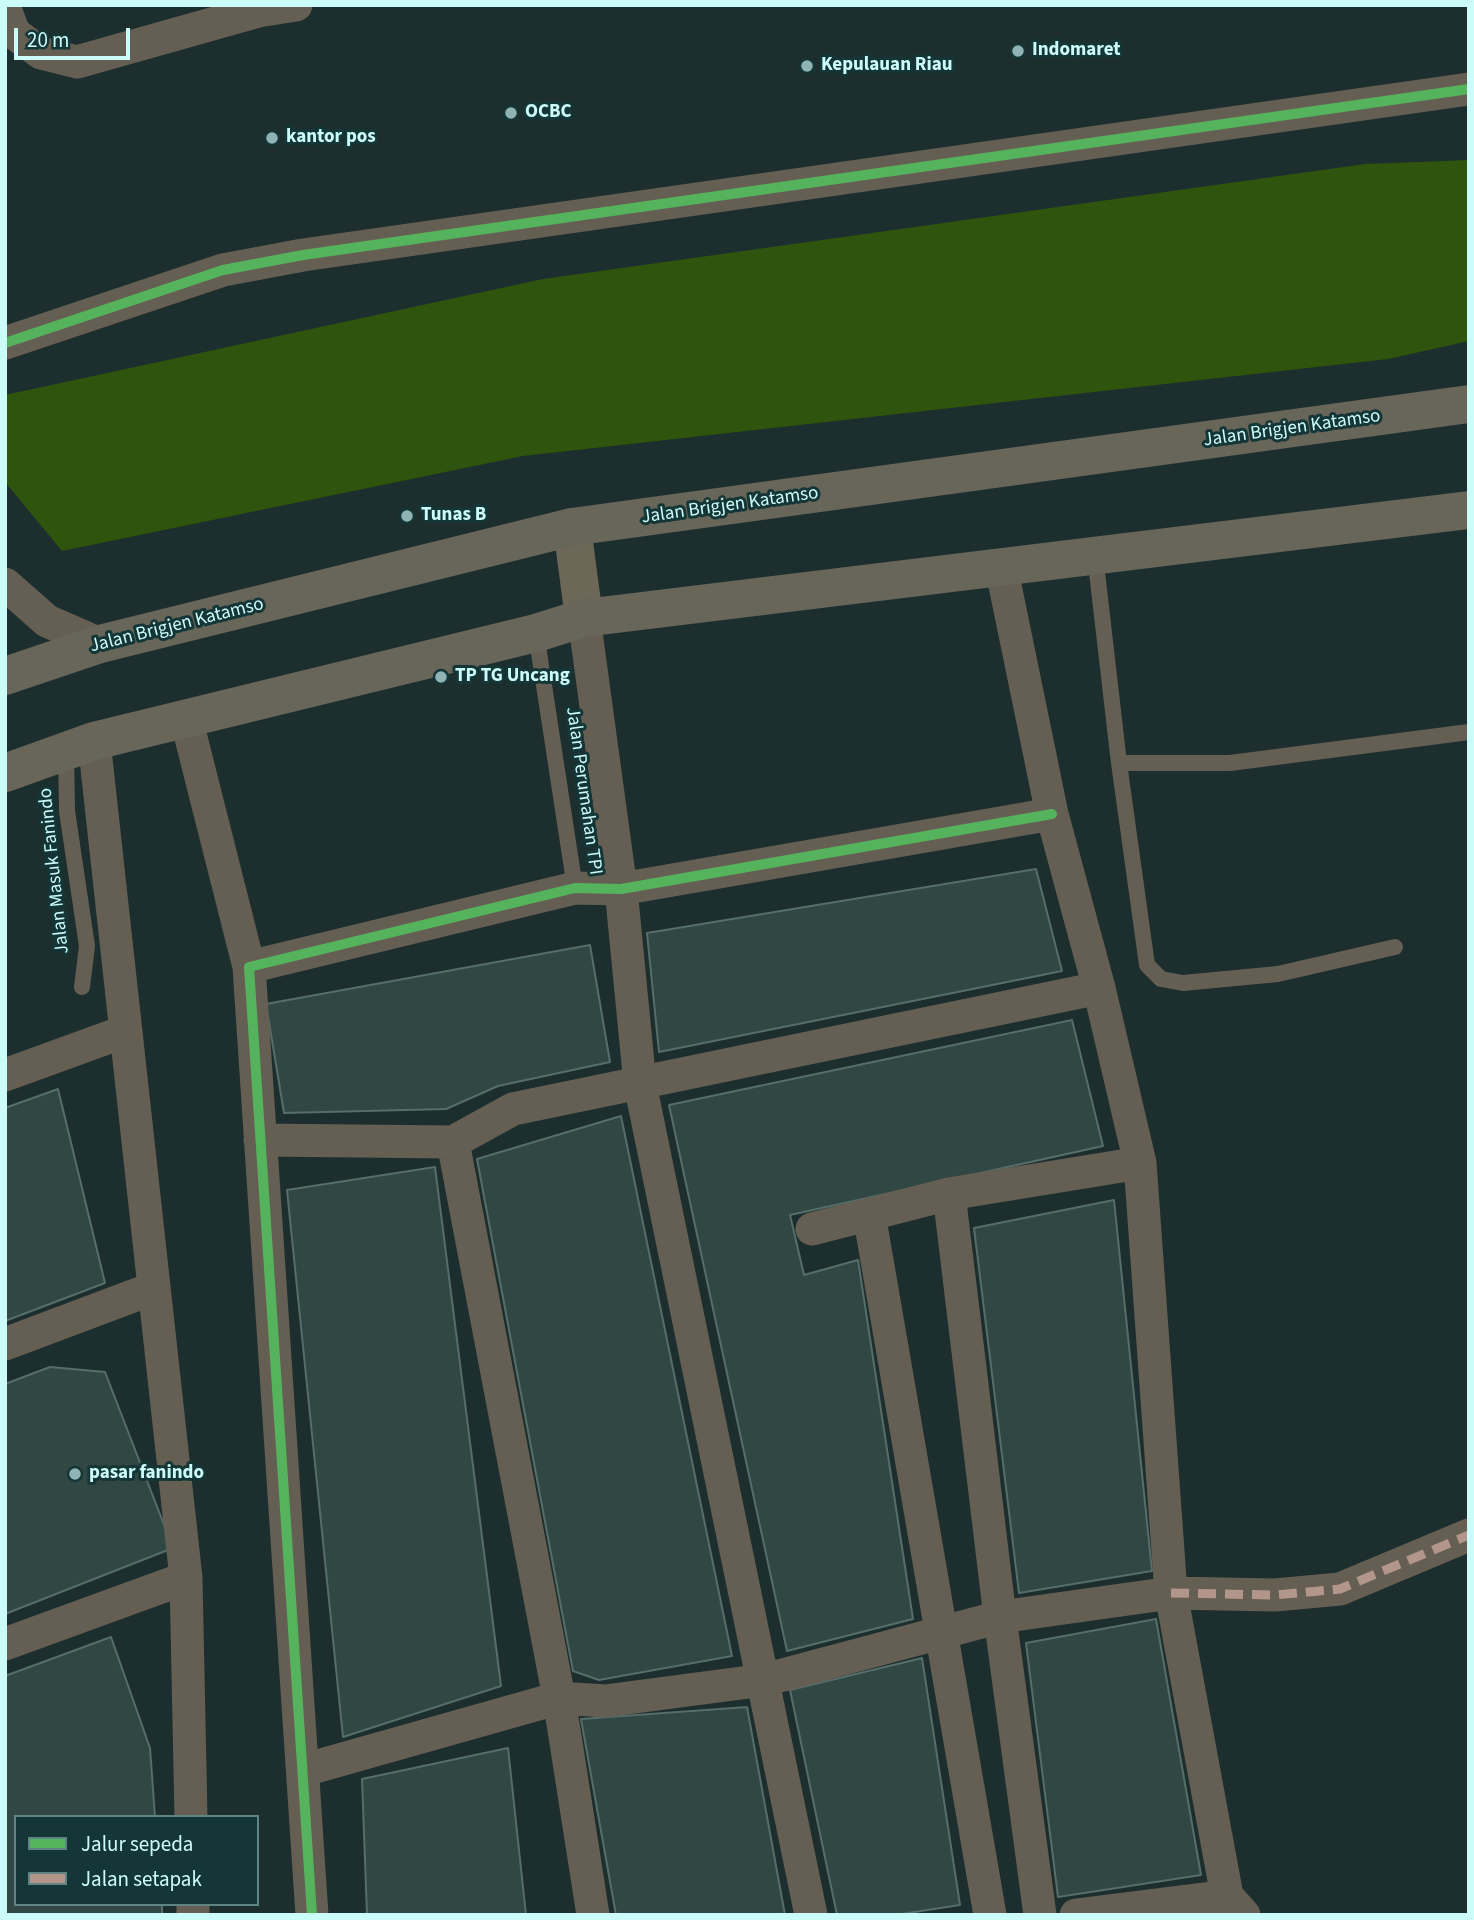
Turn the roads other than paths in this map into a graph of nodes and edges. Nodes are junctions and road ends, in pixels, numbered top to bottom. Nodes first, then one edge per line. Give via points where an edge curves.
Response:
1 (296, 5) edge
2 (261, 8) edge
3 (5, 9) edge
4 (1469, 89) edge
5 (5, 343) edge
6 (1469, 404) edge
7 (1469, 510) edge
8 (572, 527) junction
9 (1095, 555) junction
10 (1001, 566) junction
11 (5, 584) edge
12 (584, 618) junction
13 (536, 633) junction
14 (100, 644) junction
15 (5, 676) edge
16 (186, 718) junction
17 (1469, 732) edge
18 (80, 746) junction
19 (1119, 763) junction
20 (5, 773) edge
21 (1052, 814) junction
22 (575, 888) junction
23 (621, 890) junction
24 (1395, 947) dead end
25 (248, 967) junction
26 (82, 987) dead end
27 (1100, 988) junction
28 (126, 1031) junction
29 (5, 1075) edge
30 (640, 1084) junction
31 (260, 1140) junction
32 (453, 1142) junction
33 (1140, 1163) junction
34 (949, 1194) junction
35 (869, 1214) junction
36 (812, 1229) dead end
37 (154, 1288) junction
38 (5, 1344) edge
39 (1469, 1535) edge
40 (186, 1577) junction
41 (1171, 1593) junction
42 (1000, 1617) junction
43 (942, 1632) junction
44 (5, 1644) edge
45 (764, 1680) junction
46 (559, 1698) junction
47 (304, 1770) junction
48 (191, 1815) edge
49 (1236, 1905) edge
50 (312, 1915) edge
51 (593, 1915) edge
52 (811, 1915) edge
53 (990, 1915) edge
54 (1041, 1915) edge
55 (1076, 1915) edge

1 - 2 street
2 - 3 street via 77,62 41,53 14,33
4 - 5 street via 303,256 223,270
6 - 8 highway, Jalan Brigjen Katamso
7 - 9 highway
8 - 12 main road
8 - 14 highway, Jalan Brigjen Katamso
9 - 10 highway
9 - 19 lane
10 - 12 highway
10 - 21 street
11 - 14 street via 47,621
12 - 13 highway
12 - 23 street
13 - 16 highway
13 - 22 lane, Jalan Perumahan TPI
14 - 15 highway, Jalan Brigjen Katamso
16 - 18 highway
16 - 25 street
17 - 19 lane via 1230,763
18 - 20 highway
18 - 26 lane, Jalan Masuk Fanindo via 67,811 87,946
18 - 28 street
19 - 24 lane via 1147,965 1161,979 1183,983 1278,974
21 - 23 street
21 - 27 street
22 - 23 street
22 - 25 street
23 - 30 street
25 - 31 street
27 - 30 street
27 - 33 street
28 - 29 street
28 - 37 street
30 - 32 street via 513,1109
30 - 45 street
31 - 32 street
31 - 47 street
32 - 46 street
33 - 34 street
33 - 41 street
34 - 35 street
34 - 42 street
35 - 36 street
35 - 43 street
37 - 38 street
37 - 40 street
39 - 41 street via 1340,1589 1275,1595
40 - 44 street
40 - 48 street
41 - 42 street
41 - 49 street
42 - 43 street
42 - 54 street
43 - 45 street
43 - 53 street
45 - 46 street via 605,1701
45 - 52 street
46 - 47 street
46 - 51 street
47 - 50 street
49 - 55 street

